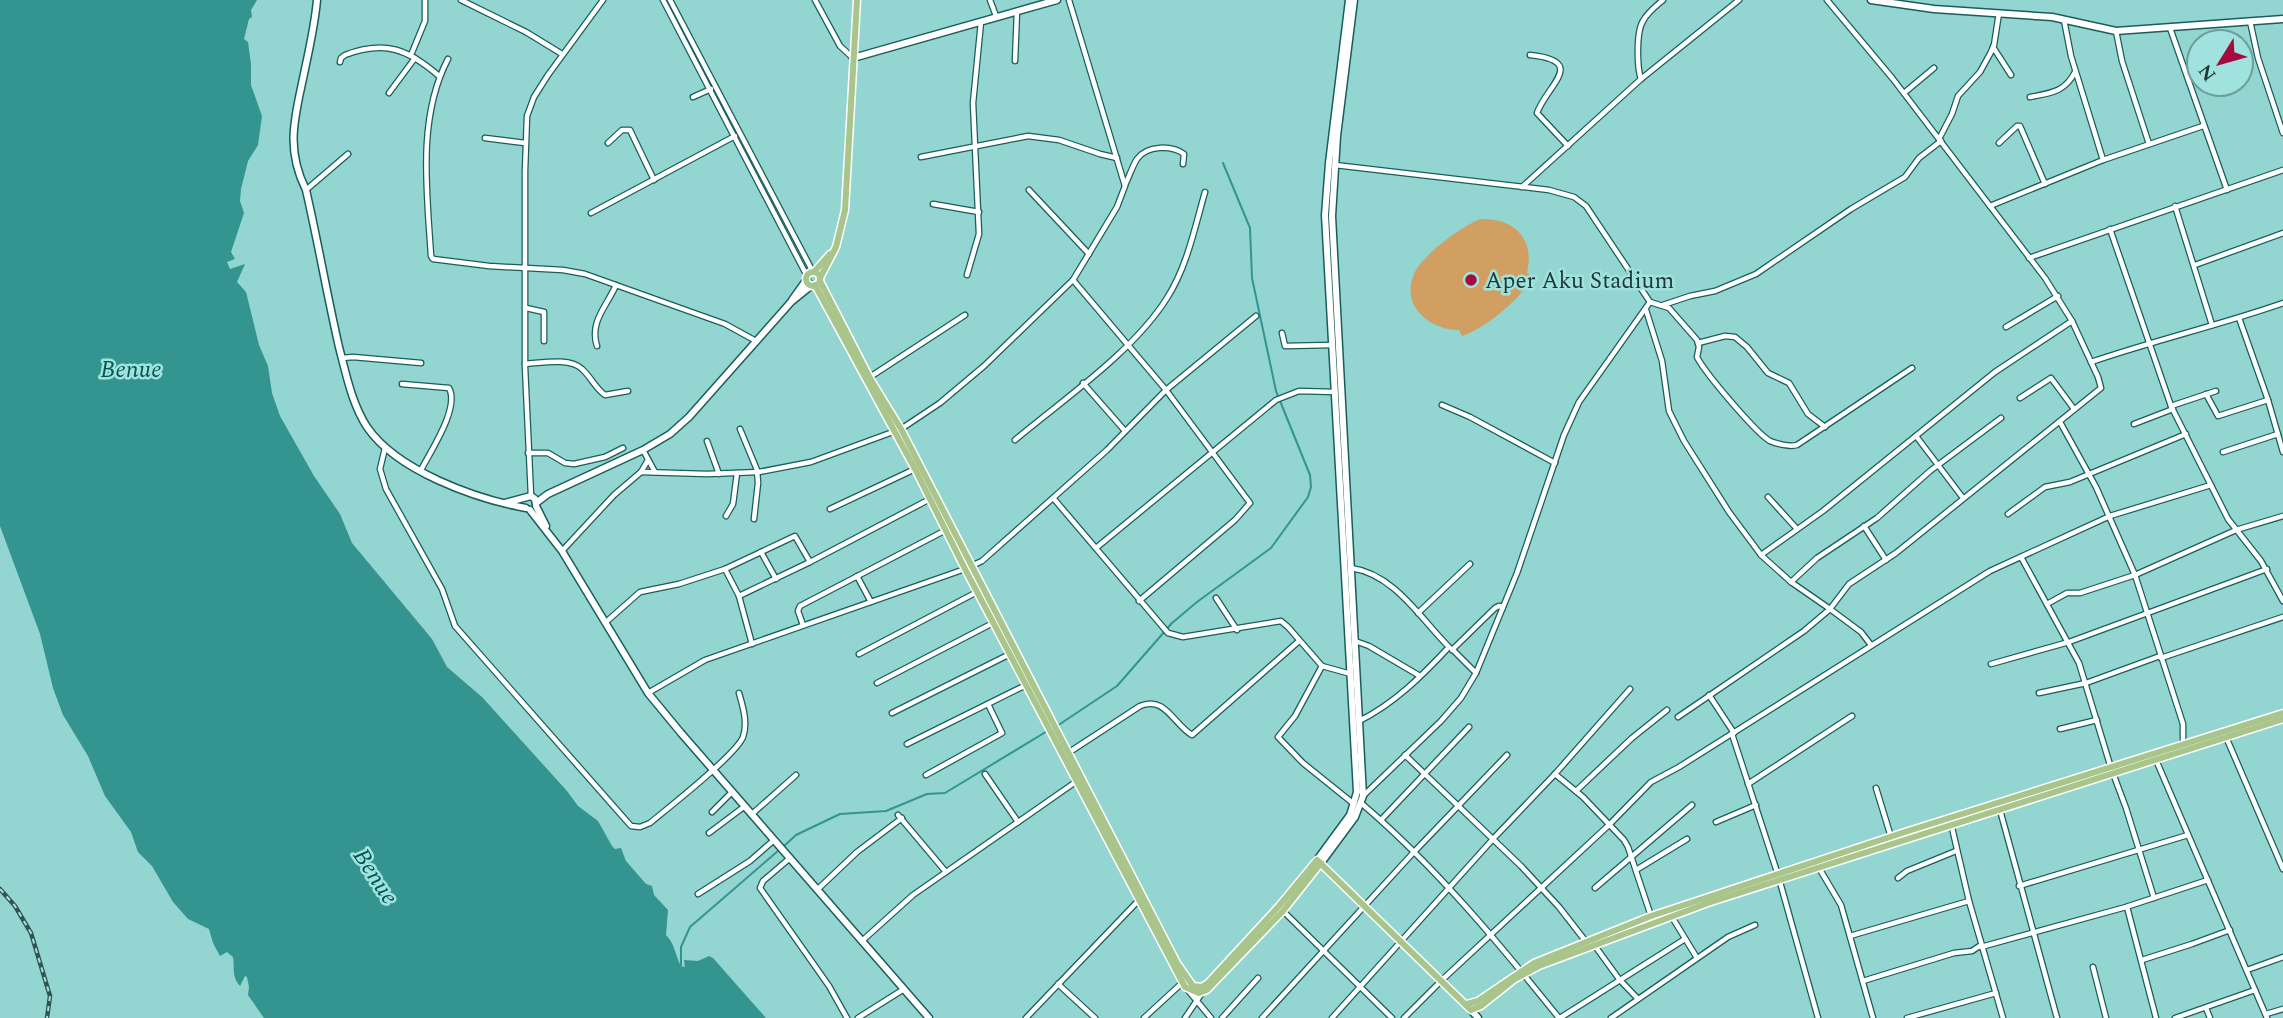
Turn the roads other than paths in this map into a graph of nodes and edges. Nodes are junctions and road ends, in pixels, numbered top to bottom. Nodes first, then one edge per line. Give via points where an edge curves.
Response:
1 (317, 0) edge
2 (425, 0) edge
3 (461, 0) edge
4 (603, 0) edge
5 (663, 0) edge
6 (670, 0) edge
7 (815, 0) edge
8 (857, 0) edge
9 (990, 0) edge
10 (1057, 0) edge
11 (1069, 0) edge
12 (1351, 0) edge
13 (1663, 0) edge
14 (1739, 0) edge
15 (1827, 0) edge
16 (1871, 0) edge
17 (1731, 2) edge
18 (1017, 11) junction
19 (1999, 13) junction
20 (996, 16) junction
21 (2283, 19) edge
22 (2064, 20) junction
23 (981, 21) junction
24 (2249, 21) junction
25 (2170, 28) junction
26 (682, 30) junction
27 (2116, 31) junction
28 (1993, 47) junction
29 (562, 54) junction
30 (1530, 55) dead end
31 (413, 56) junction
32 (853, 58) junction
33 (448, 59) dead end
34 (1015, 61) dead end
35 (340, 62) dead end
36 (1934, 68) dead end
37 (2076, 71) junction
38 (2011, 75) dead end
39 (439, 76) junction
40 (1641, 79) junction
41 (712, 88) junction
42 (389, 93) dead end
43 (1904, 93) junction
44 (693, 97) dead end
45 (2030, 97) dead end
46 (2203, 126) junction
47 (2283, 133) edge
48 (736, 135) junction
49 (485, 138) dead end
50 (1940, 140) junction
51 (525, 143) junction
52 (608, 143) dead end
53 (1998, 143) dead end
54 (2149, 144) junction
55 (1568, 146) junction
56 (975, 147) junction
57 (348, 154) dead end
58 (921, 157) dead end
59 (1117, 158) junction
60 (2103, 160) junction
61 (1183, 164) dead end
62 (1334, 165) junction
63 (2283, 170) edge
64 (654, 180) junction
65 (2045, 184) junction
66 (1125, 186) junction
67 (1522, 187) junction
68 (306, 190) junction
69 (1029, 190) dead end
70 (2227, 190) junction
71 (1205, 192) dead end
72 (933, 204) dead end
73 (1990, 206) junction
74 (2175, 206) junction
75 (979, 212) junction
76 (591, 213) dead end
77 (2110, 229) junction
78 (2283, 233) edge
79 (834, 250) junction
80 (1089, 254) junction
81 (2029, 258) junction
82 (2195, 265) junction
83 (526, 268) junction
84 (810, 275) junction
85 (968, 275) dead end
86 (1073, 280) junction
87 (817, 282) junction
88 (616, 285) junction
89 (2058, 296) junction
90 (791, 302) junction
91 (1650, 302) junction
92 (2283, 303) edge
93 (1663, 305) junction
94 (526, 308) junction
95 (1646, 310) junction
96 (965, 315) dead end
97 (1256, 316) dead end
98 (2239, 318) junction
99 (2071, 321) junction
100 (2213, 326) junction
101 (2006, 327) dead end
102 (1282, 333) dead end
103 (544, 341) dead end
104 (756, 341) junction
105 (2151, 342) junction
106 (1698, 343) junction
107 (1332, 345) junction
108 (597, 346) dead end
109 (1128, 346) junction
110 (342, 358) junction
111 (2091, 362) junction
112 (421, 363) dead end
113 (525, 364) junction
114 (1912, 368) dead end
115 (870, 377) junction
116 (1083, 383) junction
117 (402, 384) dead end
118 (1166, 390) junction
119 (628, 391) dead end
120 (2216, 391) dead end
121 (1335, 392) junction
122 (2206, 394) junction
123 (2020, 398) dead end
124 (2268, 400) junction
125 (1442, 405) dead end
126 (2172, 407) junction
127 (2074, 410) junction
128 (1811, 417) junction
129 (2001, 418) dead end
130 (2060, 422) junction
131 (2134, 425) dead end
132 (1825, 427) junction
133 (740, 429) dead end
134 (898, 430) junction
135 (1125, 432) junction
136 (1816, 434) junction
137 (2186, 434) junction
138 (2278, 434) junction
139 (1916, 436) junction
140 (1015, 440) dead end
141 (707, 441) dead end
142 (385, 448) junction
143 (623, 448) dead end
144 (643, 450) junction
145 (1213, 451) junction
146 (2222, 452) dead end
147 (2283, 452) edge
148 (528, 453) junction
149 (648, 460) junction
150 (1555, 463) junction
151 (1938, 465) junction
152 (915, 469) junction
153 (421, 470) junction
154 (641, 472) junction
155 (757, 472) junction
156 (655, 473) junction
157 (737, 473) junction
158 (2088, 473) junction
159 (719, 474) junction
160 (923, 477) junction
161 (2211, 485) junction
162 (1768, 497) dead end
163 (1963, 498) junction
164 (931, 499) junction
165 (1054, 499) junction
166 (530, 502) junction
167 (830, 509) dead end
168 (2008, 514) dead end
169 (726, 516) dead end
170 (2110, 516) junction
171 (2283, 516) edge
172 (754, 519) dead end
173 (1864, 526) junction
174 (2248, 527) junction
175 (1797, 529) junction
176 (946, 530) junction
177 (2235, 530) junction
178 (2243, 539) junction
179 (1096, 548) junction
180 (562, 551) junction
181 (761, 552) junction
182 (1762, 555) junction
183 (2021, 557) junction
184 (1886, 560) junction
185 (810, 562) junction
186 (1470, 564) dead end
187 (968, 568) junction
188 (1351, 568) junction
189 (725, 569) junction
190 (2267, 569) junction
191 (2135, 575) junction
192 (857, 576) junction
193 (776, 579) junction
194 (1791, 582) junction
195 (976, 592) junction
196 (738, 596) junction
197 (2282, 597) edge
198 (1216, 598) dead end
199 (1139, 601) junction
200 (871, 602) junction
201 (2047, 604) junction
202 (1504, 607) junction
203 (1830, 609) junction
204 (1418, 613) junction
205 (2148, 615) junction
206 (2283, 617) edge
207 (606, 622) junction
208 (993, 623) junction
209 (803, 625) junction
210 (1237, 629) junction
211 (1299, 641) junction
212 (1355, 641) junction
213 (2069, 642) junction
214 (752, 644) junction
215 (1871, 645) junction
216 (1451, 648) junction
217 (859, 654) dead end
218 (1010, 654) junction
219 (2161, 657) junction
220 (1991, 664) dead end
221 (1322, 666) junction
222 (1476, 673) junction
223 (1352, 674) junction
224 (1420, 676) junction
225 (2087, 682) junction
226 (877, 683) dead end
227 (1026, 685) junction
228 (1630, 690) dead end
229 (648, 693) junction
230 (739, 693) dead end
231 (2039, 693) dead end
232 (1709, 695) junction
233 (988, 704) junction
234 (1667, 710) dead end
235 (892, 713) dead end
236 (2283, 713) edge
237 (1852, 716) dead end
238 (1678, 717) dead end
239 (2283, 719) edge
240 (2097, 720) junction
241 (1359, 721) junction
242 (1049, 725) junction
243 (1469, 727) dead end
244 (2060, 729) dead end
245 (1054, 732) junction
246 (1733, 734) junction
247 (2226, 737) junction
248 (907, 744) dead end
249 (2183, 748) junction
250 (1068, 753) junction
251 (1405, 755) junction
252 (1507, 755) dead end
253 (2156, 760) junction
254 (713, 769) junction
255 (2111, 770) junction
256 (985, 774) dead end
257 (1555, 774) junction
258 (796, 775) dead end
259 (926, 775) dead end
260 (1424, 775) junction
261 (1077, 781) junction
262 (1748, 784) junction
263 (1876, 788) dead end
264 (1576, 790) junction
265 (733, 792) junction
266 (1360, 801) junction
267 (1692, 805) dead end
268 (1755, 805) junction
269 (745, 806) junction
270 (1457, 807) junction
271 (2000, 810) junction
272 (712, 812) dead end
273 (752, 814) junction
274 (1381, 820) junction
275 (1018, 822) junction
276 (1716, 822) dead end
277 (1950, 822) junction
278 (1610, 824) junction
279 (709, 833) dead end
280 (2188, 835) junction
281 (1891, 837) junction
282 (1493, 839) junction
283 (1687, 839) dead end
284 (775, 841) junction
285 (2139, 850) junction
286 (1956, 851) junction
287 (1413, 853) junction
288 (1632, 857) junction
289 (790, 858) junction
290 (1320, 863) junction
291 (1819, 868) junction
292 (2283, 869) edge
293 (1636, 870) junction
294 (946, 872) junction
295 (1779, 877) junction
296 (1898, 878) dead end
297 (2208, 880) junction
298 (2019, 886) junction
299 (1595, 888) dead end
300 (818, 889) junction
301 (1450, 889) junction
302 (1542, 889) junction
303 (698, 894) dead end
304 (1141, 898) junction
305 (2154, 898) junction
306 (1969, 901) junction
307 (1365, 905) junction
308 (2126, 907) junction
309 (1281, 909) junction
310 (1651, 916) junction
311 (1672, 916) junction
312 (1755, 925) dead end
313 (2230, 930) junction
314 (2034, 933) junction
315 (1491, 935) junction
316 (1850, 936) junction
317 (1685, 939) junction
318 (863, 940) junction
319 (1401, 940) junction
320 (1590, 944) junction
321 (1981, 946) junction
322 (1322, 950) junction
323 (2283, 957) edge
324 (1697, 958) junction
325 (2142, 960) junction
326 (2093, 967) dead end
327 (2247, 970) junction
328 (1523, 972) junction
329 (1258, 978) dead end
330 (1619, 979) junction
331 (1442, 980) junction
332 (1863, 981) junction
333 (1058, 984) junction
334 (1185, 986) junction
335 (1360, 986) junction
336 (904, 989) junction
337 (1204, 989) junction
338 (2255, 990) junction
339 (1996, 993) junction
340 (1638, 999) junction
341 (1197, 1002) junction
342 (1469, 1007) junction
343 (2206, 1008) junction
344 (2283, 1009) edge
345 (2266, 1016) edge
346 (1915, 1017) edge
347 (846, 1018) edge
348 (858, 1018) edge
349 (929, 1018) edge
350 (1026, 1018) edge
351 (1095, 1018) edge
352 (1144, 1018) edge
353 (1185, 1018) edge
354 (1211, 1018) edge
355 (1222, 1018) edge
356 (1262, 1018) edge
357 (1332, 1018) edge
358 (1392, 1018) edge
359 (1404, 1018) edge
360 (1478, 1018) edge
361 (1560, 1018) edge
362 (1611, 1018) edge
363 (1818, 1018) edge
364 (1873, 1018) edge
365 (1907, 1018) edge
366 (2003, 1018) edge
367 (2057, 1018) edge
368 (2106, 1018) edge
369 (2156, 1018) edge
370 (2175, 1018) edge
371 (2210, 1018) edge

1 - 68 street via 293,128 294,155
2 - 31 street via 425,21
3 - 29 street
4 - 29 street
5 - 26 street
6 - 26 street
7 - 32 street via 840,46
8 - 32 main road
9 - 20 street
10 - 18 street
11 - 59 street
12 - 62 street
12 - 107 street via 1326,202
13 - 40 street via 1640,29
14 - 17 street
15 - 43 street
16 - 19 street
17 - 40 street
18 - 20 street
18 - 34 street
19 - 22 street
19 - 28 street
20 - 23 street
21 - 24 street
22 - 27 street
22 - 37 street
23 - 32 street
23 - 56 street via 973,103
24 - 25 street
24 - 47 street
25 - 27 street
25 - 46 street
26 - 41 street
27 - 54 street
28 - 38 street
28 - 50 street via 1983,68 1958,96
29 - 51 street via 531,103
30 - 55 street via 1553,58 1560,66 1561,75 1538,113
31 - 35 street via 373,47
31 - 39 street
31 - 42 street
32 - 79 main road via 846,201
33 - 39 street
36 - 43 street
37 - 45 street via 2060,90
37 - 60 street
39 - 83 street via 427,148 431,256 439,261
40 - 55 street
41 - 44 street
41 - 48 street
43 - 50 street
46 - 54 street
46 - 70 street
48 - 64 street
48 - 84 street
49 - 51 street
50 - 73 street
50 - 93 street via 1905,177 1756,274
51 - 83 street
52 - 64 street via 622,130 630,130
53 - 65 street via 2020,126
54 - 60 street
55 - 67 street
56 - 58 street
56 - 59 street via 1038,136
56 - 75 street
57 - 68 street
59 - 66 street
60 - 65 street
61 - 66 street via 1184,154 1179,150 1147,151 1138,158
62 - 67 street
62 - 188 street via 1332,228
63 - 70 street
64 - 76 street
65 - 73 street
66 - 80 street
67 - 91 street via 1581,201
68 - 110 street
69 - 80 street
70 - 74 street
71 - 109 street via 1168,296
72 - 75 street
73 - 81 street
74 - 77 street
74 - 82 street
75 - 85 street via 978,243
77 - 81 street
77 - 105 street
78 - 82 street
79 - 84 main road
79 - 87 main road
80 - 86 street
81 - 89 street
82 - 100 street
83 - 88 street via 572,271
83 - 94 street
84 - 87 main road
84 - 87 main road
84 - 90 street
86 - 109 street
86 - 134 street via 984,366
87 - 90 street
87 - 115 main road
87 - 134 main road
88 - 104 street via 725,324
88 - 108 street via 595,325
89 - 99 street
89 - 101 street
90 - 104 street
91 - 93 street
91 - 95 street
92 - 98 street
93 - 106 street
94 - 103 street via 544,312
94 - 113 street
95 - 150 street via 1587,388
95 - 182 street via 1662,361 1671,419 1728,512
96 - 115 street
97 - 118 street
98 - 100 street
98 - 124 street
99 - 111 street
99 - 139 street via 1995,372
100 - 105 street
102 - 107 street via 1284,346
104 - 144 street via 680,426
105 - 111 street
105 - 126 street
106 - 128 street via 1735,337 1768,373 1788,383
106 - 136 street via 1698,361 1766,438 1794,446
107 - 121 street
109 - 116 street
109 - 118 street
110 - 112 street
110 - 142 street via 362,419
111 - 127 street via 2101,388
113 - 119 street via 572,363 605,395
113 - 148 street
114 - 132 street
115 - 134 main road
116 - 135 street
116 - 140 street
117 - 153 street via 440,386 452,393 450,411
118 - 135 street
118 - 145 street
120 - 122 street
121 - 145 street via 1299,391 1276,400
121 - 223 street
122 - 124 street via 2218,416
122 - 126 street
123 - 127 street via 2051,378
124 - 138 street
125 - 150 street
126 - 131 street
126 - 137 street
127 - 130 street
128 - 132 street
128 - 136 street
129 - 151 street
130 - 158 street
130 - 163 street
132 - 136 street
133 - 155 street
134 - 152 main road
134 - 155 street via 811,462
134 - 160 main road
135 - 165 street
137 - 158 street
137 - 161 street
138 - 146 street
138 - 147 street
139 - 151 street
139 - 175 street
141 - 159 street
142 - 153 street
142 - 254 street via 380,469 386,489 442,589 455,626 626,822 636,827 650,823
143 - 148 street via 574,464 548,453
144 - 149 street
144 - 166 street
145 - 179 street
145 - 199 street via 1249,505
148 - 166 street
149 - 154 street
149 - 156 street
150 - 202 street
151 - 163 street
151 - 173 street
152 - 160 main road
152 - 167 street
153 - 166 street via 502,504
154 - 156 street
154 - 180 street
155 - 157 street
155 - 172 street
156 - 159 street
157 - 159 street
157 - 169 street via 732,508
158 - 168 street via 2045,487
158 - 170 street
160 - 164 main road
160 - 187 main road
161 - 170 street
161 - 177 street
162 - 175 street
163 - 184 street
164 - 176 main road
164 - 185 street
165 - 179 street
165 - 187 street
166 - 180 street
170 - 183 street
170 - 191 street
171 - 174 street
173 - 184 street
173 - 194 street
174 - 177 street
174 - 178 street
175 - 182 street
176 - 187 main road
176 - 192 street
177 - 178 street
177 - 191 street
178 - 190 street
179 - 199 street
180 - 207 street
181 - 185 street via 795,536
181 - 189 street
181 - 193 street
182 - 194 street
183 - 201 street
183 - 215 street via 1990,571
184 - 203 street via 1849,584
185 - 193 street
186 - 204 street
187 - 195 main road
187 - 200 street
187 - 242 main road
188 - 204 street via 1384,581
188 - 212 street
189 - 196 street
189 - 207 street via 640,592
190 - 197 street
190 - 205 street
191 - 201 street via 2067,593
191 - 205 street
192 - 200 street
192 - 209 street via 799,607
193 - 196 street
194 - 203 street
195 - 208 main road
195 - 217 street
196 - 214 street
198 - 210 street
199 - 210 street via 1166,631 1183,637
200 - 209 street
201 - 213 street
202 - 216 street via 1495,608
202 - 222 street
203 - 215 street
203 - 232 street
204 - 216 street
205 - 213 street
205 - 219 street
206 - 219 street
207 - 229 street
208 - 218 main road
208 - 226 street
209 - 214 street
210 - 211 street via 1281,621
211 - 221 street
211 - 250 street via 1192,735 1161,706 1149,702
212 - 224 street
212 - 241 street
213 - 220 street
213 - 225 street
214 - 229 street via 705,660
215 - 246 street
216 - 222 street
216 - 224 street
218 - 227 main road
218 - 235 street
219 - 225 street
219 - 249 street via 2183,724
221 - 223 street
221 - 266 street via 1278,737 1303,763
222 - 251 street via 1453,708
223 - 266 street
224 - 241 street
225 - 231 street
225 - 240 street
227 - 233 street
227 - 242 main road
228 - 257 street
229 - 254 street
230 - 254 street via 746,721 744,736
232 - 238 street
232 - 246 street
233 - 248 street
233 - 259 street via 1002,733
234 - 264 street
236 - 249 main road
237 - 262 street
239 - 247 main road
240 - 244 street
240 - 255 street
241 - 266 street
242 - 245 main road
243 - 260 street
245 - 250 main road
245 - 261 main road
246 - 262 street
246 - 278 street via 1651,782
247 - 249 main road
247 - 292 street
249 - 253 main road
249 - 255 main road
250 - 304 main road
251 - 260 street
251 - 266 street
252 - 270 street
253 - 255 main road
253 - 280 street
254 - 265 street
255 - 271 main road
255 - 277 main road
255 - 285 street
256 - 275 street
257 - 264 street
257 - 282 street
258 - 273 street
260 - 270 street
260 - 274 street
261 - 275 street
261 - 304 main road
262 - 268 street
263 - 281 street
264 - 278 street
265 - 269 street
265 - 272 street
266 - 274 street
266 - 290 street
267 - 288 street
268 - 276 street
268 - 295 street
269 - 273 street
269 - 279 street
270 - 282 street
270 - 287 street
271 - 277 main road
271 - 298 street
273 - 284 street
274 - 287 street
275 - 294 street
277 - 281 main road
277 - 286 street
277 - 291 main road
278 - 288 street
278 - 302 street
280 - 285 street
280 - 297 street
281 - 295 main road
282 - 301 street
282 - 302 street
283 - 293 street
284 - 289 street
284 - 303 street
285 - 298 street
285 - 305 street
286 - 296 street
286 - 306 street
287 - 301 street
287 - 307 street
288 - 293 street
288 - 299 street
289 - 300 street
289 - 347 street via 760,888
290 - 307 main road
290 - 309 main road
291 - 295 main road
291 - 316 street via 1837,897
293 - 310 street
294 - 300 street via 900,816
294 - 318 street
295 - 310 main road
295 - 311 main road
295 - 363 street
297 - 305 street
297 - 313 street
298 - 314 street
300 - 318 street
301 - 315 street
301 - 319 street
302 - 315 street
302 - 320 street
304 - 333 street
304 - 334 main road
304 - 337 main road via 1186,978
305 - 308 street
306 - 316 street
306 - 321 street
307 - 319 main road
307 - 322 street
308 - 314 street
308 - 325 street
309 - 322 street
309 - 337 main road
310 - 320 main road
311 - 317 street
311 - 320 main road
312 - 324 street
313 - 325 street
313 - 327 street
314 - 321 street
314 - 367 street
315 - 328 street
315 - 331 street
316 - 332 street
317 - 324 street
317 - 330 street
318 - 336 street
319 - 331 main road
319 - 335 street
320 - 328 main road
320 - 330 street
321 - 332 street
321 - 339 street
322 - 335 street
322 - 356 street
323 - 327 street
324 - 340 street
325 - 369 street
326 - 368 street
327 - 338 street
328 - 342 main road
328 - 361 street
329 - 355 street
330 - 340 street
330 - 361 street
331 - 342 main road
331 - 359 street
332 - 364 street
333 - 350 street
333 - 351 street
334 - 337 main road
334 - 341 street
334 - 352 street
335 - 357 street
335 - 358 street
336 - 348 street
336 - 349 street
337 - 341 street
338 - 343 street
338 - 345 street
339 - 346 street
339 - 366 street
340 - 362 street
341 - 353 street
341 - 354 street
342 - 360 street
343 - 370 street
343 - 371 street
344 - 345 street
346 - 365 street

